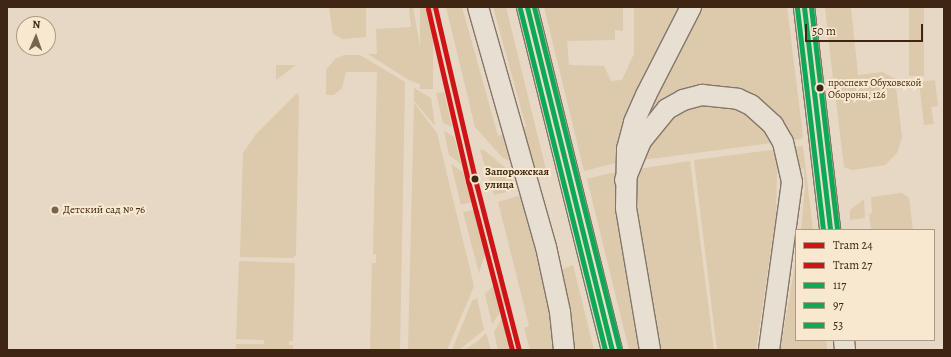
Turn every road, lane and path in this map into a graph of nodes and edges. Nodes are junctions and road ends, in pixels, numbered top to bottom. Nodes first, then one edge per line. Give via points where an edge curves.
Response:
1 (478, 7) edge
2 (527, 7) edge
3 (691, 7) edge
4 (804, 7) edge
5 (625, 180) junction
6 (830, 229) edge
7 (564, 350) edge
8 (612, 350) edge
9 (650, 350) edge
10 (769, 350) edge

1 - 7 main road via 546,247 560,312
2 - 8 main road
3 - 5 main road via 634,122 627,149
4 - 6 main road
5 - 9 main road via 626,208
5 - 10 main road via 641,141 656,120 667,109 683,100 702,95 738,99 751,105 773,125 790,166 791,195

